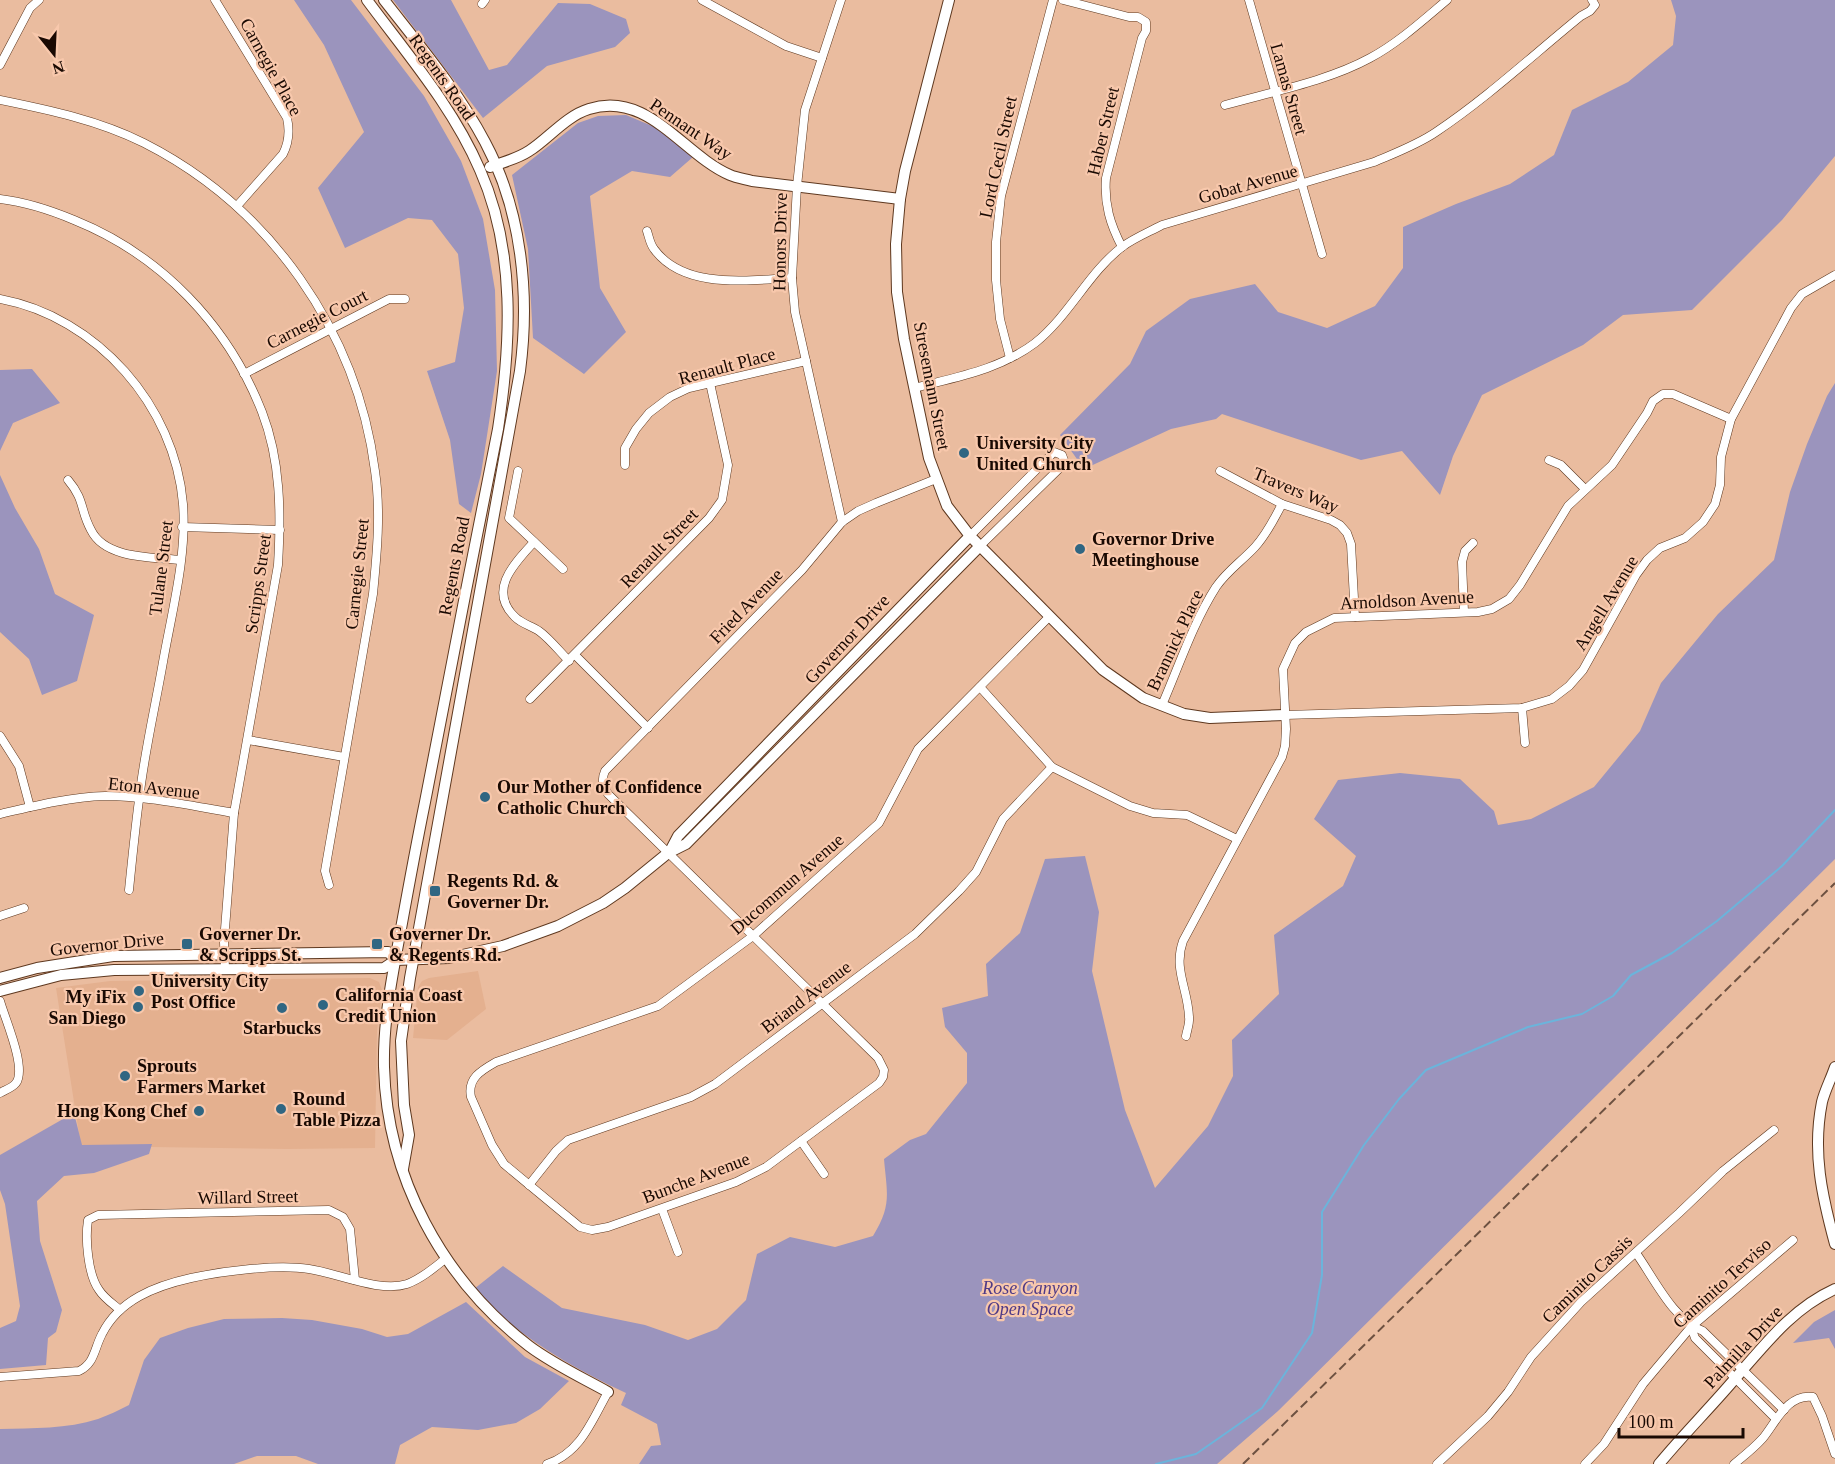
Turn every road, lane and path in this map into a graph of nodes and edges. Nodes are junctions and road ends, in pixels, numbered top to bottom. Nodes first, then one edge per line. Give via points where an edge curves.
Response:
1 (39, 0) edge
2 (215, 0) edge
3 (367, 0) edge
4 (384, 0) edge
5 (702, 0) edge
6 (841, 0) edge
7 (949, 0) edge
8 (1053, 0) edge
9 (1063, 0) edge
10 (1249, 0) edge
11 (1447, 0) edge
12 (1594, 2) edge
13 (822, 58) junction
14 (0, 65) edge
15 (1274, 91) junction
16 (0, 100) edge
17 (1225, 105) dead end
18 (496, 165) junction
19 (481, 171) junction
20 (1301, 184) junction
21 (797, 186) junction
22 (900, 199) junction
23 (0, 200) edge
24 (237, 206) junction
25 (647, 231) dead end
26 (1122, 247) junction
27 (1322, 255) dead end
28 (1835, 275) edge
29 (792, 278) junction
30 (0, 298) edge
31 (405, 299) dead end
32 (331, 329) junction
33 (1010, 358) junction
34 (806, 362) junction
35 (244, 374) junction
36 (710, 383) junction
37 (914, 388) junction
38 (1731, 419) junction
39 (1549, 460) dead end
40 (625, 465) dead end
41 (518, 471) dead end
42 (1220, 471) dead end
43 (936, 479) junction
44 (68, 480) dead end
45 (1585, 489) junction
46 (1282, 504) junction
47 (842, 522) junction
48 (182, 526) junction
49 (280, 530) junction
50 (970, 536) junction
51 (534, 542) junction
52 (1473, 543) dead end
53 (980, 546) junction
54 (180, 560) junction
55 (563, 569) dead end
56 (1464, 612) junction
57 (1049, 617) junction
58 (1355, 617) junction
59 (575, 655) junction
60 (569, 661) junction
61 (980, 687) junction
62 (530, 699) dead end
63 (1162, 705) junction
64 (1522, 708) junction
65 (1285, 715) junction
66 (648, 728) junction
67 (0, 736) edge
68 (248, 740) junction
69 (1525, 743) dead end
70 (344, 757) junction
71 (1052, 767) junction
72 (139, 798) junction
73 (30, 807) junction
74 (234, 813) junction
75 (0, 814) edge
76 (1237, 839) junction
77 (668, 854) junction
78 (329, 885) dead end
79 (129, 890) dead end
80 (24, 908) dead end
81 (0, 916) edge
82 (753, 936) junction
83 (225, 954) junction
84 (396, 960) junction
85 (413, 960) junction
86 (225, 969) junction
87 (0, 978) edge
88 (0, 991) edge
89 (0, 1001) edge
90 (823, 1004) junction
91 (1186, 1036) dead end
92 (1835, 1067) edge
93 (0, 1093) edge
94 (1774, 1130) dead end
95 (801, 1141) junction
96 (403, 1169) junction
97 (824, 1174) dead end
98 (529, 1185) junction
99 (662, 1209) junction
100 (1793, 1240) dead end
101 (1835, 1244) edge
102 (678, 1252) dead end
103 (1636, 1253) junction
104 (446, 1260) junction
105 (355, 1280) junction
106 (1835, 1289) edge
107 (120, 1311) junction
108 (1690, 1327) junction
109 (1739, 1374) junction
110 (0, 1377) edge
111 (608, 1392) joint
112 (1784, 1410) junction
113 (1776, 1419) junction
114 (1835, 1454) edge
115 (548, 1464) edge
116 (1437, 1464) edge
117 (1585, 1464) edge
118 (1659, 1464) edge
119 (1734, 1464) edge

1 - 14 street via 30,8
2 - 24 street, Carnegie Place via 289,127 283,154
3 - 19 street, Regents Road via 439,97
4 - 18 street, Regents Road via 446,80
5 - 13 street via 786,46
6 - 13 street, Honors Drive
7 - 22 street, Stresemann Street
8 - 33 street, Lord Cecil Street via 1000,207 996,280
9 - 26 street, Haber Street via 1146,22 1104,196 1112,228
10 - 15 street, Lamas Street
11 - 15 street via 1370,58 1345,70
12 - 20 street, Gobat Avenue via 1590,11 1435,133 1374,162
13 - 21 street, Honors Drive via 805,110
15 - 17 street
15 - 20 street, Lamas Street
16 - 24 street, Carnegie Street via 64,113 144,143 210,184
18 - 19 street, Pennant Way
18 - 21 street, Pennant Way via 529,151 589,109 622,107 651,118 729,175
18 - 85 street, Regents Road via 523,273 522,355
19 - 84 street, Regents Road via 506,270 506,368 498,429
20 - 26 street, Gobat Avenue via 1162,225
20 - 27 street, Lamas Street
21 - 22 street, Pennant Way
21 - 29 street, Honors Drive
22 - 37 street, Stresemann Street via 897,292
23 - 35 street, Scripps Street via 18,201 63,215 99,230 138,254 193,301 218,330
24 - 32 street, Carnegie Street via 274,243
25 - 29 street via 653,247 666,261 705,278
26 - 33 street, Gobat Avenue via 1057,323
28 - 38 street, Angell Avenue via 1802,294 1791,308
29 - 34 street, Honors Drive
30 - 48 street, Tulane Street via 65,322 116,361 139,388 157,418 177,473
31 - 32 street, Carnegie Court via 389,299
32 - 35 street, Carnegie Court
32 - 70 street, Carnegie Street via 367,424 378,512 373,594
33 - 37 street, Gobat Avenue via 980,371
34 - 36 street, Renault Place
34 - 47 street, Honors Drive
35 - 49 street, Scripps Street via 263,414 274,455
36 - 40 street, Renault Place via 670,397 649,413 625,448
36 - 59 street, Renault Street via 728,465 722,500 710,518
37 - 43 street, Stresemann Street
38 - 45 street, Arnoldson Avenue via 1673,394 1663,394 1653,400 1612,465
38 - 64 street, Angell Avenue via 1715,504 1703,522 1685,538 1660,548 1647,560 1583,670 1569,686 1552,699
39 - 45 street via 1561,465
41 - 51 street via 509,518
42 - 46 street, Travers Way
43 - 47 street, Fried Avenue via 876,502
43 - 50 street, Stresemann Street via 946,506
44 - 54 street via 79,492 90,530 100,544 116,552
45 - 56 street, Arnoldson Avenue via 1568,506 1509,599 1492,609
46 - 58 street, Travers Way via 1331,520 1347,533
46 - 63 street, Brannick Place via 1267,532 1216,587
47 - 66 street, Fried Avenue via 802,570
48 - 49 street
48 - 54 street, Tulane Street
49 - 68 street, Scripps Street via 278,565
50 - 53 street, Stresemann Street
50 - 53 street, Governor Drive via 1054,452 1062,455 1065,464
50 - 77 street, Governor Drive via 678,836
51 - 55 street
51 - 60 street via 505,579 507,606
52 - 56 street via 1462,562
53 - 57 street, Stresemann Street
53 - 77 street, Governor Drive via 686,844
54 - 72 street, Tulane Street
56 - 58 street, Arnoldson Avenue
57 - 61 street, Ducommun Avenue
57 - 63 street, Stresemann Street via 1102,670 1143,698
58 - 65 street, Arnoldson Avenue via 1318,624 1295,643 1283,669
59 - 60 street, Renault Street
59 - 66 street
60 - 62 street, Renault Street
61 - 71 street
61 - 82 street, Ducommun Avenue via 918,749 879,823
63 - 65 street, Stresemann Street via 1210,718
64 - 65 street, Angell Avenue
64 - 69 street
65 - 76 street, Arnoldson Avenue via 1282,757
66 - 77 street, Fried Avenue via 605,771 603,784 608,794
67 - 73 street via 19,766
68 - 70 street
68 - 74 street, Scripps Street
70 - 78 street, Carnegie Street via 325,871
71 - 76 street via 1130,806 1153,813 1187,815
71 - 90 street, Briand Avenue via 1004,819 976,872 959,891 915,934
72 - 73 street, Eton Avenue via 93,797
72 - 74 street, Eton Avenue
72 - 79 street, Tulane Street
73 - 75 street, Eton Avenue
74 - 83 street, Scripps Street
76 - 91 street, Arnoldson Avenue via 1178,954 1190,1018
77 - 82 street
77 - 85 street, Governor Drive via 603,903 532,937 449,958
80 - 81 street
82 - 90 street
82 - 98 street, Ducommun Avenue via 658,1006 496,1062 472,1080 471,1097 492,1145 504,1164
83 - 84 street, Governor Drive via 388,952
83 - 86 street, Scripps Street
83 - 87 street, Governor Drive via 114,956
84 - 85 street, Governor Drive
84 - 86 street, Governor Drive via 384,968
84 - 96 street, Regents Road via 384,1066 393,1143
85 - 96 street, Regents Road via 401,1041 409,1135
86 - 88 street, Governor Drive via 83,972
89 - 93 street via 20,1064 16,1083
90 - 95 street, Bunche Avenue via 878,1058 884,1070 879,1083
90 - 98 street, Briand Avenue via 715,1084 691,1097 568,1140
92 - 101 street via 1822,1102 1818,1174
94 - 103 street, Caminito Cassis via 1722,1171
95 - 97 street
95 - 99 street, Bunche Avenue via 766,1167 736,1182
96 - 104 street, Regents Road via 422,1221
98 - 99 street, Bunche Avenue via 580,1227 592,1230
99 - 102 street
100 - 108 street, Caminito Terviso
103 - 108 street
103 - 116 street, Caminito Cassis via 1581,1302 1531,1357 1488,1416
104 - 105 street via 406,1284 389,1286
104 - 111 street, Regents Road via 473,1295 511,1331 554,1362
105 - 107 street via 307,1269 223,1272 154,1288
105 - 107 street, Willard Street via 350,1229 343,1217 329,1210 98,1215 88,1220 86,1232 91,1274 99,1290
106 - 109 street, Palmilla Drive via 1783,1324
107 - 110 street via 103,1332 87,1367 79,1371
108 - 109 street via 1703,1331
108 - 117 street, Caminito Terviso
109 - 112 street
109 - 113 street
109 - 118 street, Palmilla Drive
111 - 115 street via 577,1445 563,1458
112 - 113 street
112 - 114 street via 1801,1397 1813,1397
113 - 119 street via 1763,1438

